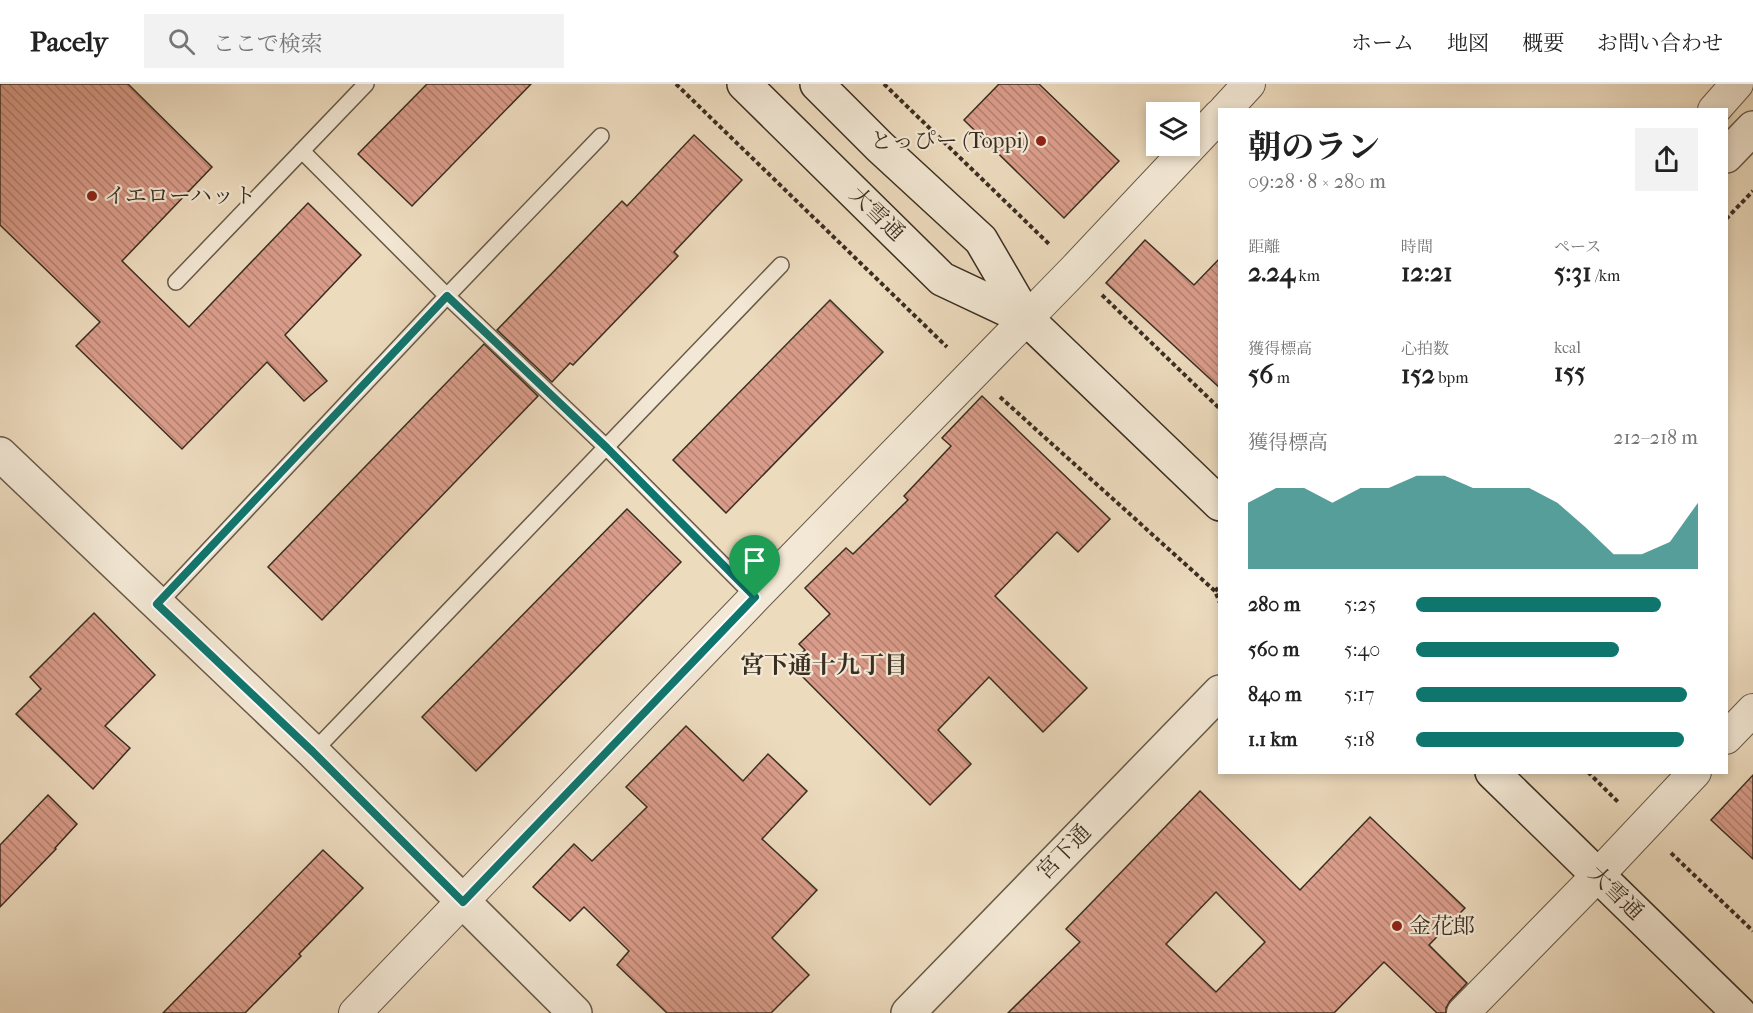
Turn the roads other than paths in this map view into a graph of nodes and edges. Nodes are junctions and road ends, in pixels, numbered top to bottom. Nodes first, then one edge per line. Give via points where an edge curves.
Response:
1 (366, 84) edge
2 (744, 84) edge
3 (817, 84) edge
4 (1249, 84) edge
5 (1737, 84) edge
6 (1227, 108) edge
7 (1716, 108) edge
8 (1218, 117) edge
9 (1753, 128) edge
10 (601, 136) dead end
11 (302, 151) junction
12 (1728, 154) edge
13 (781, 265) dead end
14 (176, 282) dead end
15 (447, 296) junction
16 (1027, 319) junction
17 (607, 448) junction
18 (0, 454) edge
19 (1218, 502) edge
20 (755, 597) junction
21 (157, 604) junction
22 (1218, 694) edge
23 (1753, 710) edge
24 (1728, 736) edge
25 (313, 752) junction
26 (1494, 774) edge
27 (1693, 774) edge
28 (1598, 875) junction
29 (463, 902) junction
30 (355, 1013) edge
31 (576, 1013) edge
32 (908, 1013) edge
33 (1463, 1013) edge
34 (1739, 1013) edge

1 - 11 lane
2 - 16 main road, 大雪通 via 942,279
3 - 16 main road, 大雪通 via 981,240
4 - 6 street
5 - 7 street
8 - 16 street
9 - 12 main road
10 - 15 lane
11 - 14 lane
11 - 15 lane
13 - 17 lane
15 - 17 lane
15 - 21 lane
16 - 19 main road, 大雪通
16 - 20 street
17 - 20 lane
17 - 25 lane
18 - 21 main road
20 - 29 street
21 - 25 main road
22 - 32 main road, 宮下通
23 - 24 street
25 - 29 main road
26 - 28 main road, 大雪通
27 - 28 street
28 - 33 street
28 - 34 main road, 大雪通
29 - 30 street
29 - 31 main road

